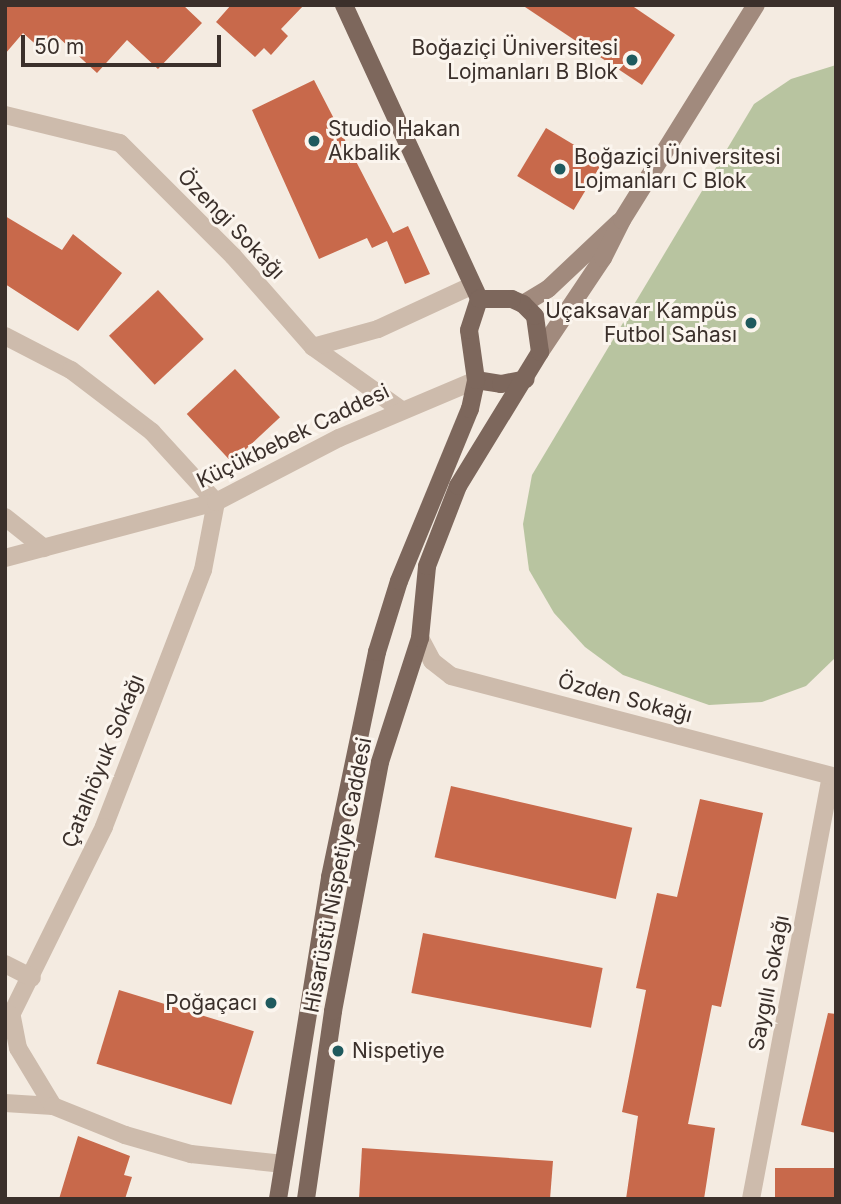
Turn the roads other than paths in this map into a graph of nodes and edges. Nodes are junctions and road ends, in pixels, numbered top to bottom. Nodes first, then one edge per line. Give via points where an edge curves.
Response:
1 (344, 5) edge
2 (757, 5) edge
3 (5, 115) edge
4 (622, 219) junction
5 (475, 292) junction
6 (523, 304) junction
7 (5, 336) edge
8 (313, 347) junction
9 (540, 352) junction
10 (526, 379) junction
11 (475, 380) junction
12 (400, 409) junction
13 (216, 502) junction
14 (5, 517) edge
15 (44, 548) junction
16 (5, 558) edge
17 (420, 638) junction
18 (833, 777) edge
19 (5, 964) edge
20 (32, 978) junction
21 (9, 1021) edge
22 (5, 1102) edge
23 (53, 1106) junction
24 (283, 1164) junction
25 (278, 1199) edge
26 (306, 1199) edge
27 (751, 1199) edge

1 - 5 main road
2 - 4 main road
3 - 8 street, Özengi Sokağı via 120,143 233,256
4 - 6 main road via 548,289
4 - 9 main road via 603,258
5 - 6 main road
5 - 8 street via 378,329
5 - 11 main road via 469,330
6 - 9 main road via 535,316
7 - 13 street via 71,370 152,432
8 - 12 street, Özengi Sokağı
9 - 10 main road
10 - 11 main road via 501,384
10 - 17 main road, Hisarüstü Nispetiye Caddesi via 489,430 438,532 425,577
11 - 12 street, Küçükbebek Caddesi
11 - 24 main road via 460,439 403,570 377,652 330,877
12 - 13 street, Küçükbebek Caddesi
13 - 15 street, Küçükbebek Caddesi
13 - 20 street, Çatalhöyuk Sokağı via 203,570 114,801
14 - 15 street
15 - 16 street, Küçükbebek Caddesi
17 - 18 street, Özden Sokağı via 432,662 451,676
17 - 26 main road, Hisarüstü Nispetiye Caddesi via 380,762 333,1011
18 - 27 street, Saygılı Sokağı
19 - 20 street
20 - 21 street, Çatalhöyuk Sokağı
21 - 23 street via 18,1048
22 - 23 street
23 - 24 street via 125,1135 191,1154
24 - 25 main road

